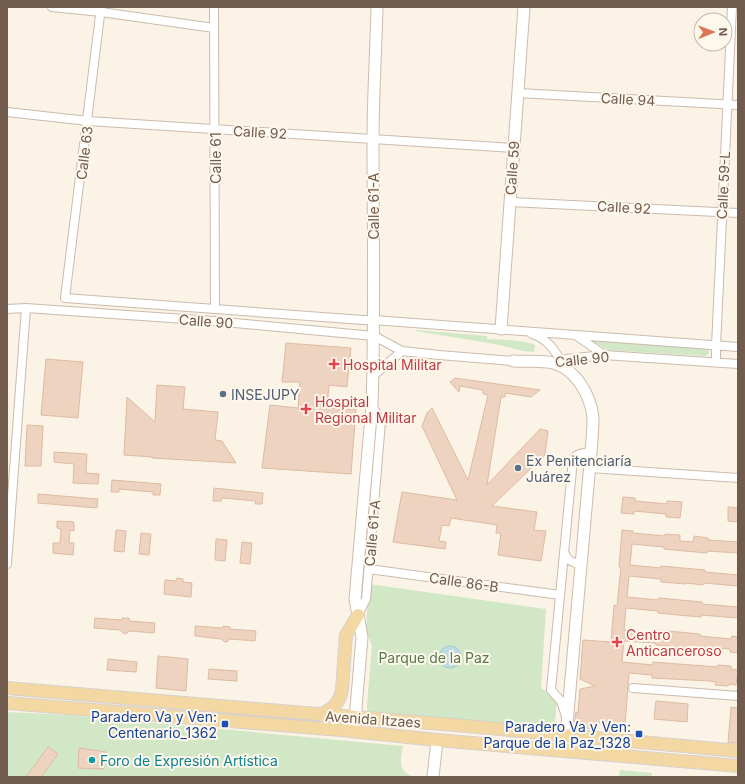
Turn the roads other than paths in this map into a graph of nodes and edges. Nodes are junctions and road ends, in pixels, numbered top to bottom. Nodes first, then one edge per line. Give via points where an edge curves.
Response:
1 (52, 7) edge
2 (214, 7) edge
3 (377, 7) edge
4 (524, 7) edge
5 (732, 7) edge
6 (101, 10) edge
7 (214, 28) junction
8 (518, 93) junction
9 (727, 105) junction
10 (738, 105) edge
11 (7, 112) edge
12 (88, 121) junction
13 (215, 129) junction
14 (373, 139) junction
15 (514, 148) junction
16 (510, 202) junction
17 (722, 212) junction
18 (738, 213) edge
19 (65, 298) joint
20 (26, 308) junction
21 (7, 309) edge
22 (216, 309) junction
23 (373, 320) junction
24 (501, 329) junction
25 (519, 330) junction
26 (576, 335) junction
27 (374, 336) junction
28 (716, 346) junction
29 (738, 347) edge
30 (402, 351) junction
31 (604, 355) junction
32 (513, 361) joint
33 (716, 362) junction
34 (559, 364) junction
35 (738, 364) edge
36 (373, 376) junction
37 (372, 404) junction
38 (591, 452) junction
39 (590, 468) junction
40 (738, 478) edge
41 (564, 552) junction
42 (7, 564) edge
43 (581, 565) junction
44 (369, 570) junction
45 (560, 595) junction
46 (358, 615) junction
47 (7, 688) edge
48 (633, 688) dead end
49 (80, 694) junction
50 (738, 696) edge
51 (7, 703) edge
52 (78, 708) junction
53 (243, 708) junction
54 (321, 715) junction
55 (354, 716) junction
56 (567, 720) junction
57 (240, 721) junction
58 (455, 725) junction
59 (354, 732) junction
60 (566, 735) junction
61 (437, 740) junction
62 (738, 751) edge
63 (738, 766) edge
64 (433, 777) edge

1 - 6 street
2 - 7 street, Calle 61
3 - 14 street, Calle 61-A
4 - 8 street, Calle 59
5 - 9 street, Calle 59-L
6 - 7 street
6 - 12 street, Calle 63
7 - 13 street, Calle 61
8 - 9 street, Calle 94
8 - 15 street, Calle 59
9 - 10 street, Calle 94
9 - 17 street, Calle 59-L
11 - 12 street, Calle 92
12 - 13 street, Calle 92
12 - 19 street, Calle 63
13 - 14 street, Calle 92
13 - 22 street, Calle 61
14 - 15 street, Calle 92
14 - 23 street, Calle 61-A
15 - 16 street, Calle 59
16 - 17 street, Calle 92
16 - 24 street, Calle 59
17 - 18 street, Calle 92
17 - 28 street, Calle 59-L
19 - 22 street, Calle 90
20 - 21 street, Calle 90
20 - 27 street, Calle 90
20 - 42 street
22 - 23 street, Calle 90
23 - 24 street, Calle 90
23 - 27 street, Calle 61-A
24 - 25 street, Calle 90
25 - 26 street
25 - 34 street via 546,341 552,347
26 - 28 street
26 - 31 street
27 - 30 street, Calle 90
27 - 36 street, Calle 61-A
28 - 29 street
28 - 33 street, Calle 59-L
30 - 32 street, Calle 90
30 - 36 street
31 - 33 street, Calle 90
31 - 34 street, Calle 90 via 566,359
32 - 34 street, Calle 90
33 - 35 street, Calle 90
34 - 38 street via 578,380 589,402 593,419
36 - 37 street, Calle 61-A
37 - 44 street, Calle 61-A via 381,422
37 - 46 street, Calle 61-A via 355,599
38 - 39 street
38 - 41 street via 579,454 573,459
39 - 40 street
39 - 43 street
41 - 43 street via 566,558
41 - 45 street
43 - 56 street
44 - 45 street, Calle 86-B
44 - 46 street, Calle 61-A via 366,599
45 - 56 street via 551,690 564,706
46 - 54 main road via 346,635 340,697 336,704
46 - 55 street, Calle 61-A via 362,637
47 - 49 main road, Avenida Itzaes
48 - 50 street
49 - 52 main road
49 - 53 main road, Avenida Itzaes
51 - 52 main road, Avenida Itzaes
52 - 57 main road, Avenida Itzaes
53 - 54 main road, Avenida Itzaes
53 - 57 main road
54 - 55 main road, Avenida Itzaes
55 - 58 main road, Avenida Itzaes
55 - 59 street, Calle 61-A
56 - 60 street
57 - 59 main road, Avenida Itzaes
58 - 60 main road, Avenida Itzaes
58 - 61 main road via 441,732
59 - 61 main road, Avenida Itzaes
60 - 62 main road, Avenida Itzaes
61 - 63 main road, Avenida Itzaes
61 - 64 street

